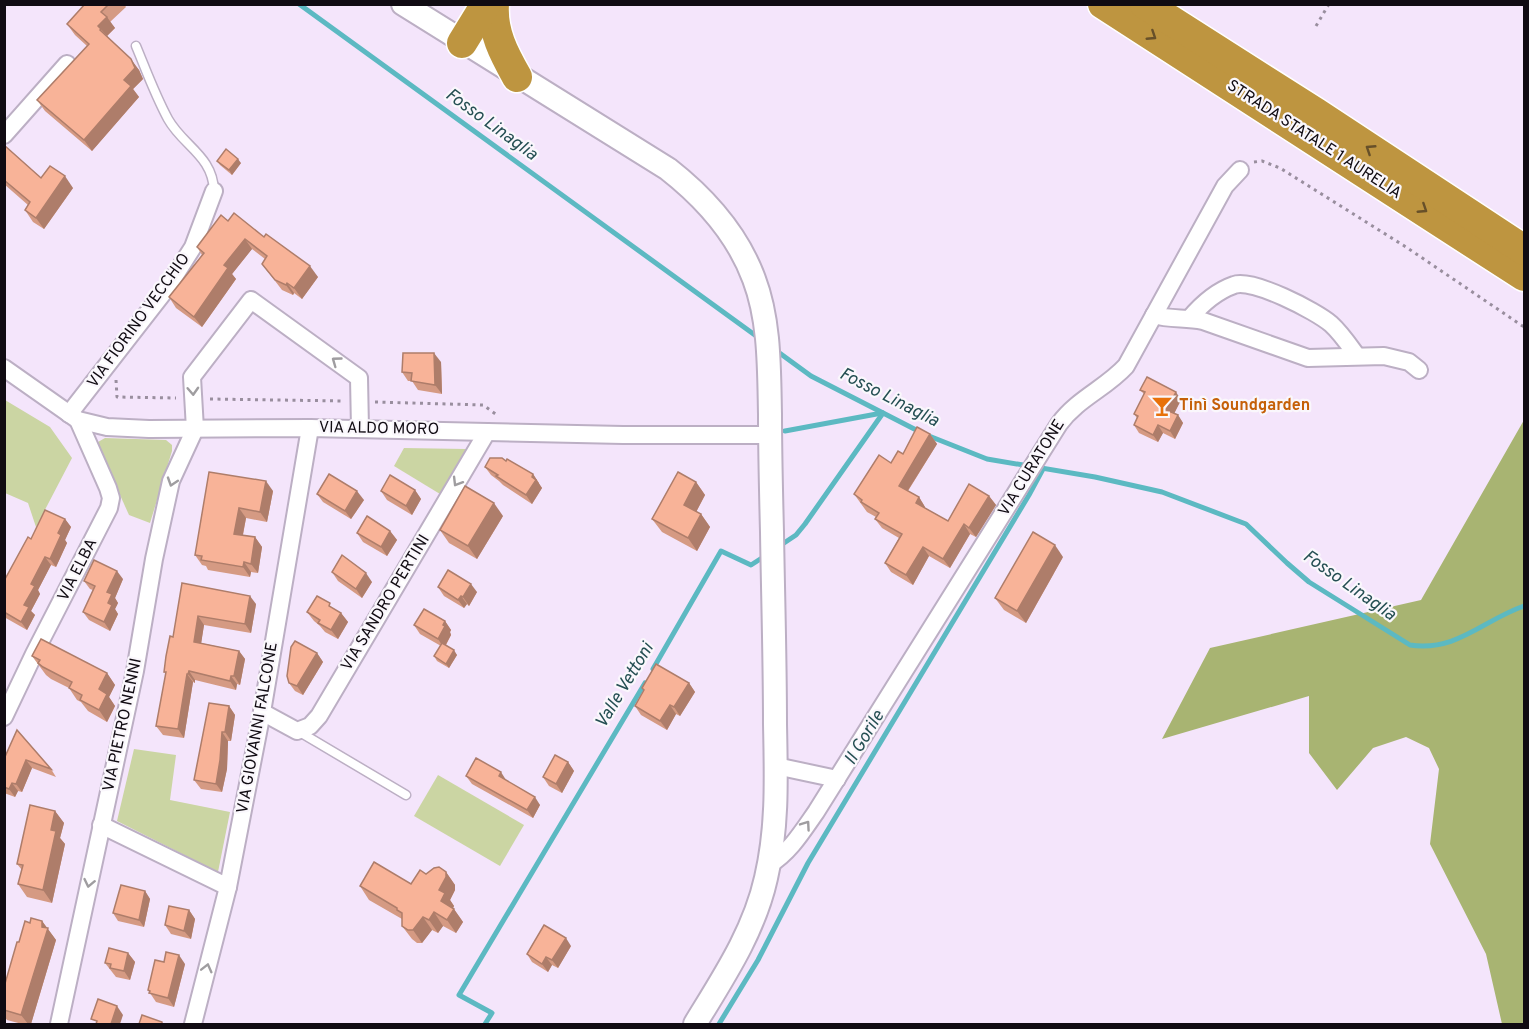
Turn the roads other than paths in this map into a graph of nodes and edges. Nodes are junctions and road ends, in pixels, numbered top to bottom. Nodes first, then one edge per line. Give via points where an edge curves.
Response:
1 (404, 4) edge
2 (465, 4) edge
3 (486, 4) edge
4 (494, 4) edge
5 (1103, 4) edge
6 (1145, 4) edge
7 (454, 38) junction
8 (136, 46) dead end
9 (67, 64) edge
10 (517, 77) junction
11 (4, 135) edge
12 (1239, 170) road end
13 (214, 191) joint
14 (1524, 250) edge
15 (1524, 276) edge
16 (1154, 315) junction
17 (1190, 318) junction
18 (1356, 356) junction
19 (4, 368) edge
20 (1419, 370) dead end
21 (74, 417) junction
22 (310, 428) junction
23 (195, 429) junction
24 (360, 429) junction
25 (487, 432) junction
26 (770, 435) junction
27 (262, 712) junction
28 (4, 717) edge
29 (297, 731) junction
30 (776, 766) junction
31 (837, 779) junction
32 (406, 795) dead end
33 (101, 825) junction
34 (769, 865) junction
35 (228, 887) junction
36 (59, 1024) edge
37 (193, 1024) edge
38 (695, 1024) edge

1 - 7 main road
2 - 7 highway
3 - 7 highway
4 - 10 highway via 496,34
5 -> 15 highway, STRADA STATALE 1 AURELIA
14 -> 6 highway, STRADA STATALE 1 AURELIA
7 - 10 main road
8 - 13 lane via 169,121 208,164
9 - 11 street
10 - 26 main road via 668,169 711,209 744,254 764,318
12 - 16 street, VIA CURATONE via 1225,186
13 - 21 street, VIA FIORINO VECCHIO via 194,247
16 - 17 street
16 - 31 street, VIA CURATONE via 1126,366 1065,416
17 - 18 street via 1308,358
17 - 18 street via 1234,285 1256,285 1320,315
18 - 20 street via 1398,358
19 - 21 street, VIA ALDO MORO
21 - 23 street, VIA ALDO MORO via 107,427
21 - 28 street, VIA ELBA via 108,488 109,508
22 - 23 street, VIA ALDO MORO
22 - 24 street, VIA ALDO MORO
22 - 27 street, VIA GIOVANNI FALCONE
24 -> 23 street via 359,378 252,300 192,377
23 -> 33 street, VIA PIETRO NENNI via 171,482
24 - 25 street, VIA ALDO MORO
25 - 26 street, VIA ALDO MORO
25 -> 29 street, VIA SANDRO PERTINI via 319,716 310,726
26 - 30 main road
27 - 29 street
27 - 35 street, VIA GIOVANNI FALCONE
29 - 32 lane
30 - 31 street
30 - 34 main road via 776,813
34 -> 31 street, VIA CURATONE via 792,845
33 - 35 street
33 -> 36 street, VIA PIETRO NENNI
34 - 38 main road via 746,936
37 -> 35 street, VIA GIOVANNI FALCONE

